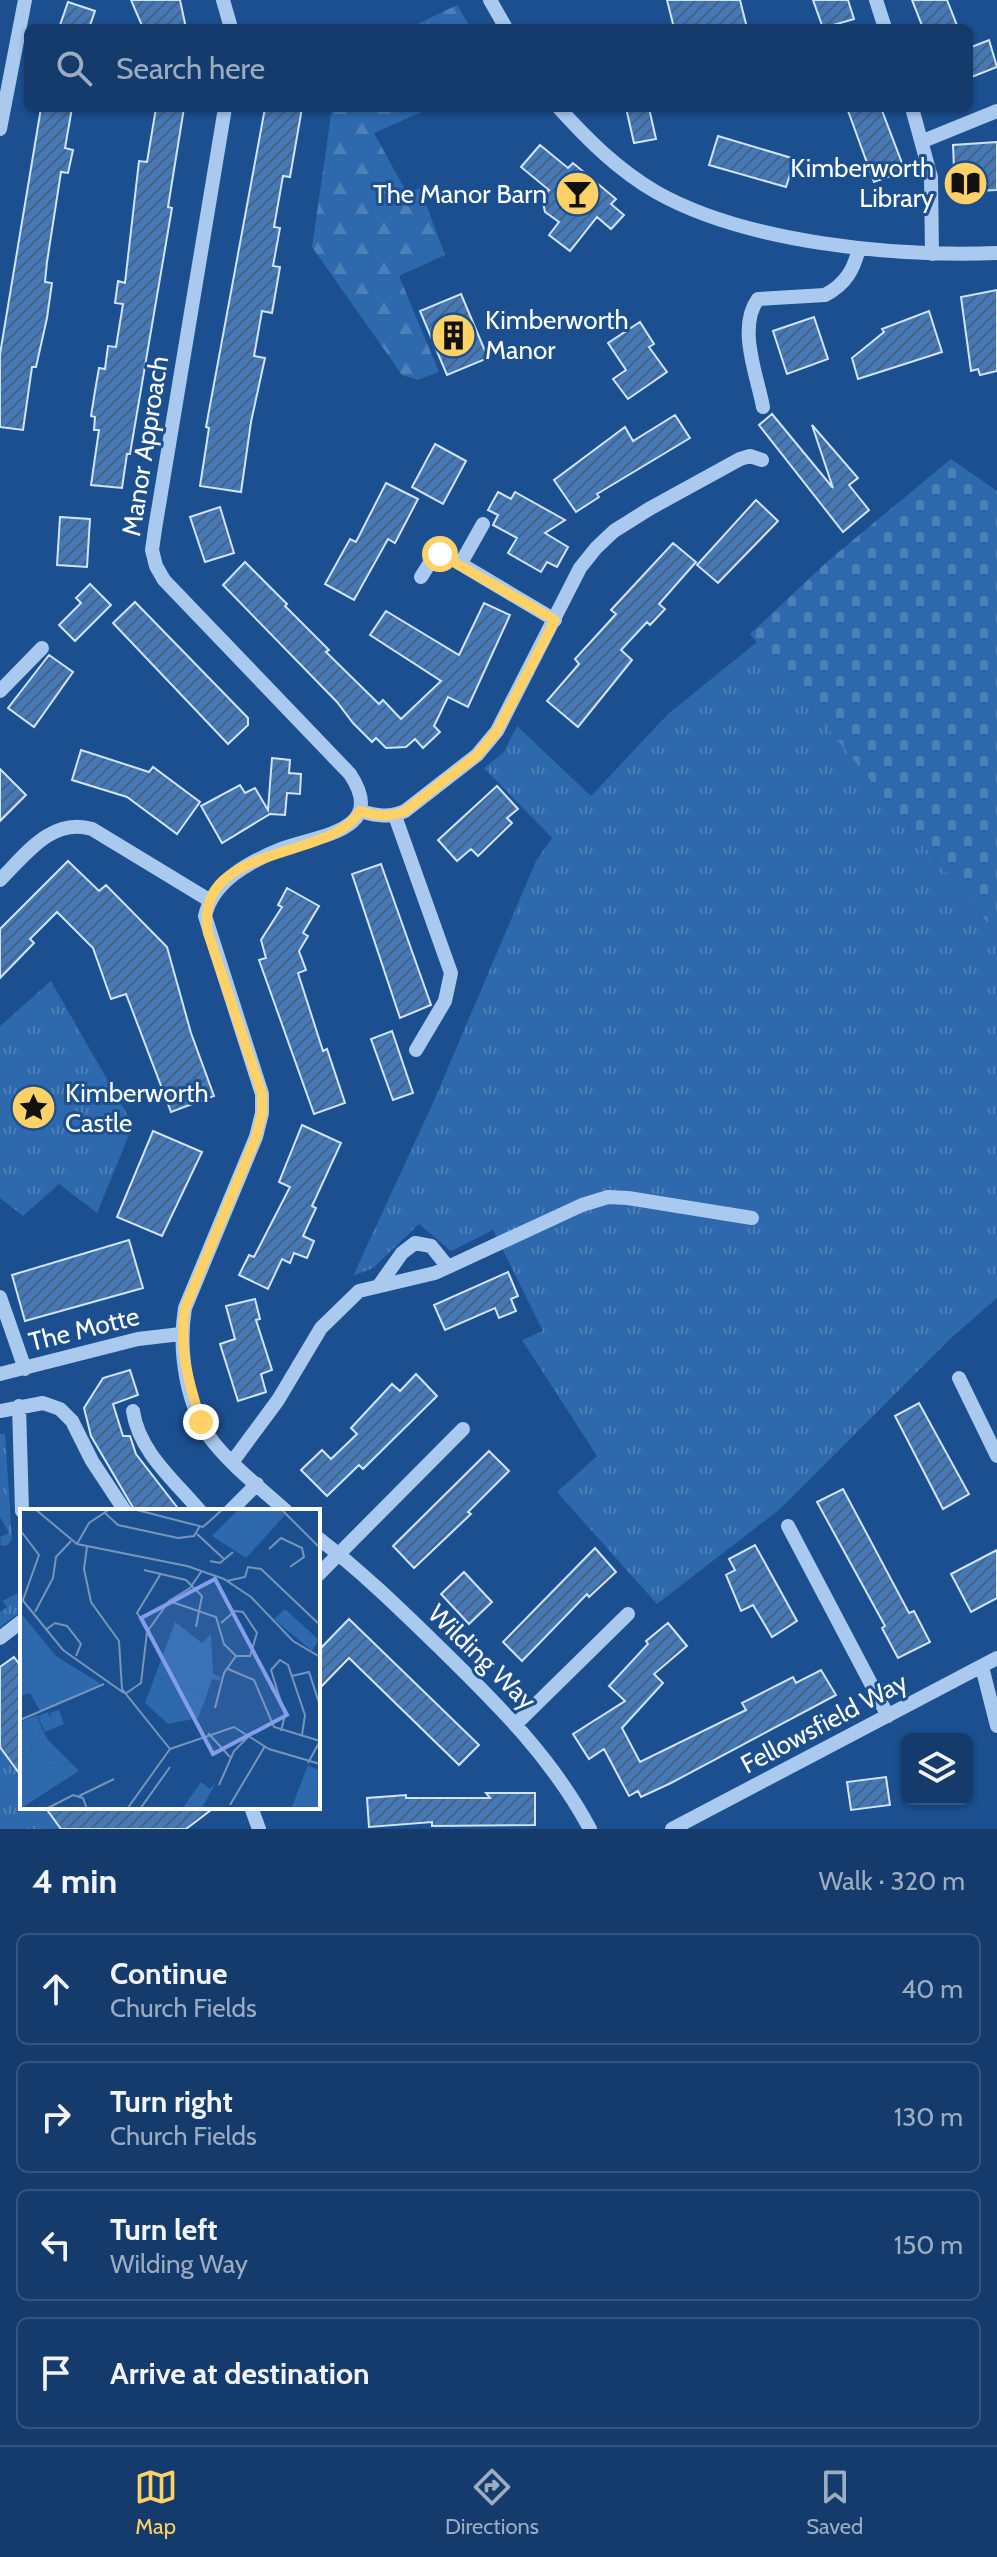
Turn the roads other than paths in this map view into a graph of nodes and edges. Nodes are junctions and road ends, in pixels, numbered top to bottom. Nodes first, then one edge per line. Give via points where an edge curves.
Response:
1 (25, 0) edge
2 (223, 0) edge
3 (490, 0) edge
4 (876, 0) edge
5 (230, 24) edge
6 (504, 24) edge
7 (884, 24) edge
8 (997, 111) edge
9 (224, 112) edge
10 (563, 112) edge
11 (913, 112) edge
12 (0, 129) edge
13 (923, 141) junction
14 (859, 248) junction
15 (997, 253) edge
16 (932, 254) junction
17 (763, 407) dead end
18 (762, 460) dead end
19 (483, 524) dead end
20 (461, 563) junction
21 (421, 577) dead end
22 (555, 620) junction
23 (42, 648) dead end
24 (0, 691) edge
25 (360, 811) junction
26 (395, 816) junction
27 (0, 880) edge
28 (209, 900) junction
29 (416, 1050) dead end
30 (752, 1218) dead end
31 (448, 1267) junction
32 (380, 1284) junction
33 (0, 1297) edge
34 (181, 1334) junction
35 (25, 1369) junction
36 (0, 1374) edge
37 (959, 1378) dead end
38 (19, 1406) junction
39 (0, 1411) edge
40 (133, 1411) dead end
41 (463, 1429) dead end
42 (997, 1456) edge
43 (233, 1461) junction
44 (257, 1484) junction
45 (22, 1509) edge
46 (124, 1509) edge
47 (198, 1509) edge
48 (232, 1509) edge
49 (284, 1509) edge
50 (788, 1526) dead end
51 (320, 1540) edge
52 (338, 1553) junction
53 (320, 1573) edge
54 (628, 1614) dead end
55 (20, 1623) edge
56 (0, 1638) edge
57 (997, 1658) edge
58 (982, 1667) junction
59 (888, 1716) junction
60 (517, 1723) junction
61 (997, 1726) edge
62 (252, 1809) edge
63 (259, 1829) edge
64 (590, 1829) edge
65 (672, 1829) edge

1 - 12 street
2 - 5 street
3 - 6 street
4 - 7 street
8 - 13 street
9 - 25 street, Manor Approach via 152,550 164,580 350,774 361,797
10 - 14 street via 622,170 658,193 749,226
11 - 13 street
13 - 16 street via 933,194
14 - 16 street
14 - 17 street via 855,265 834,290 758,299 750,310
15 - 16 street
18 - 22 street via 740,459 614,531 580,568
19 - 20 street
20 - 21 street via 440,554
20 - 22 street
22 - 26 street via 497,731 430,795
23 - 24 street
25 - 26 street
25 - 28 street via 343,831 255,862 219,886
26 - 29 street via 451,973 445,1001
27 - 28 street via 53,832 78,825
28 - 34 street via 208,933 262,1094 262,1113 185,1308
30 - 31 street via 608,1197
31 - 32 street
31 - 32 street via 431,1246 415,1243
32 - 43 street via 359,1291 321,1328
33 - 35 street
34 - 35 street, The Motte via 138,1339
34 - 43 street via 184,1367 201,1422
35 - 36 street, The Motte
37 - 42 street
38 - 39 street
38 - 45 street
38 - 46 street via 43,1403 60,1409
40 - 47 street via 144,1447
41 - 52 street
43 - 44 street
44 - 48 street
44 - 49 street
50 - 59 street
51 - 52 street, Wilding Way
52 - 53 street
52 - 60 street, Wilding Way
54 - 60 street
55 - 56 street
57 - 58 street, Fellowsfield Way
58 - 59 street, Fellowsfield Way
58 - 61 street
59 - 65 street, Fellowsfield Way
60 - 64 street, Wilding Way via 563,1781
62 - 63 street

